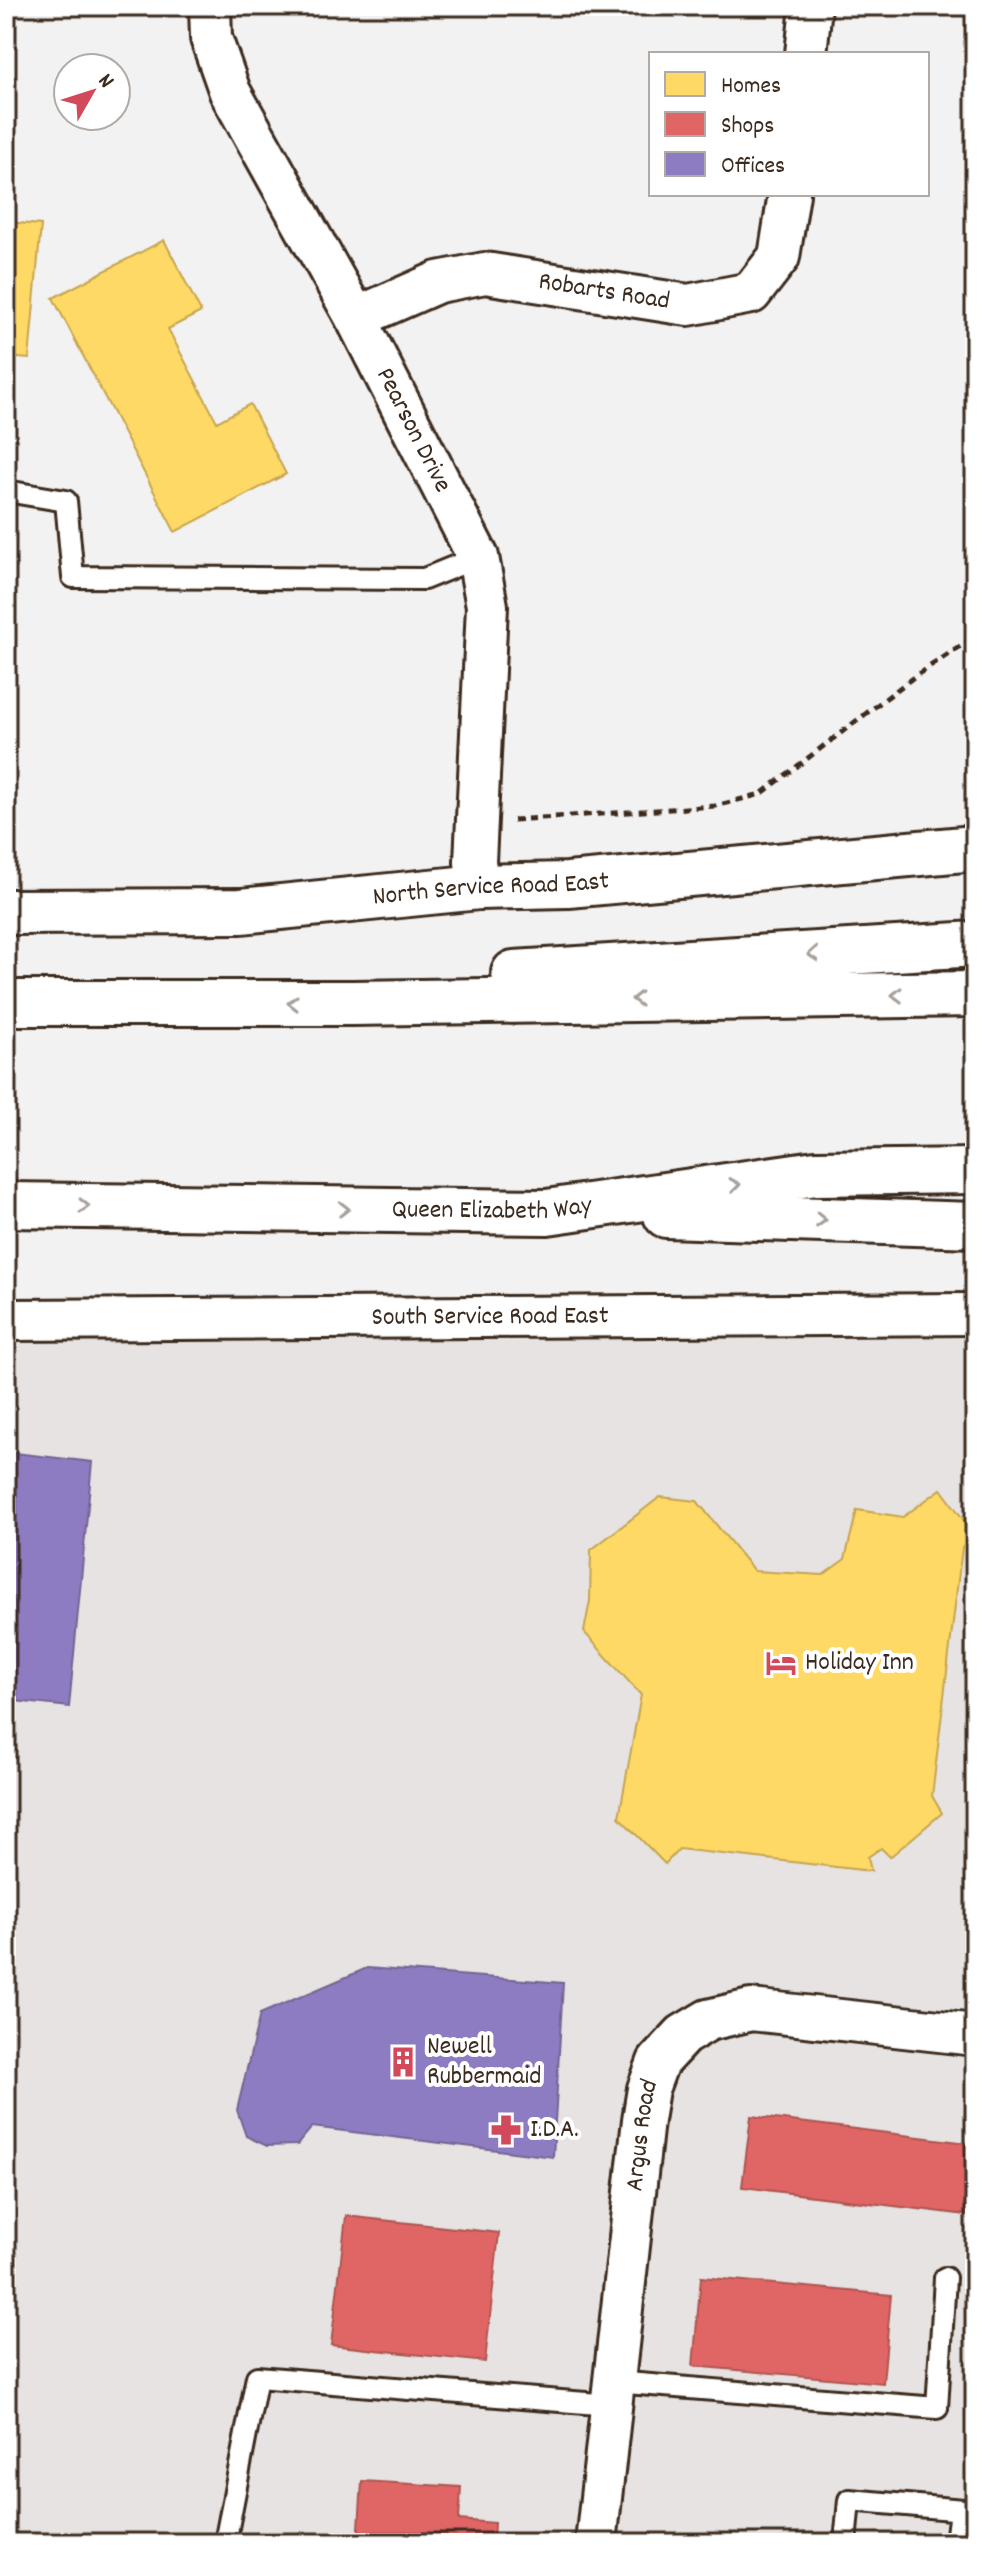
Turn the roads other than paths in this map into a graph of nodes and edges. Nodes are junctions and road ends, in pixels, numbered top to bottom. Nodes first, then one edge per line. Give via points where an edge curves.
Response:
1 (210, 6) edge
2 (811, 6) edge
3 (806, 52) edge
4 (789, 196) edge
5 (356, 318) junction
6 (6, 491) edge
7 (478, 557) junction
8 (975, 848) edge
9 (479, 887) junction
10 (6, 912) edge
11 (975, 944) edge
12 (975, 994) edge
13 (6, 1003) edge
14 (352, 1003) junction
15 (975, 1171) edge
16 (6, 1205) edge
17 (547, 1212) junction
18 (975, 1225) edge
19 (975, 1314) edge
20 (6, 1320) edge
21 (975, 2035) edge
22 (945, 2278) dead end
23 (612, 2393) junction
24 (968, 2510) edge
25 (225, 2543) edge
26 (596, 2543) edge
27 (845, 2543) edge
28 (956, 2543) edge

1 - 5 street, Pearson Drive via 211,38 230,92
2 - 3 street
4 - 5 street, Robarts Road via 779,257 751,293 688,305 485,273 438,282
5 - 7 street, Pearson Drive
6 - 7 lane via 66,501 73,577 424,579
7 - 9 street, Pearson Drive via 487,606 476,823
8 - 9 main road, North Service Road East via 568,885
9 - 10 main road, North Service Road East via 241,911
11 -> 14 main road via 445,977
12 -> 14 main road
14 -> 13 main road
17 -> 15 main road, Queen Elizabeth Way via 816,1173
16 -> 17 main road, Queen Elizabeth Way
17 -> 18 main road
19 - 20 street, South Service Road East
21 - 23 street, Argus Road via 751,2010 708,2020 683,2035 658,2062 648,2089
22 - 23 lane via 937,2408
23 - 25 lane via 257,2377
23 - 26 street, Argus Road
24 - 27 lane via 849,2500
24 - 28 lane

